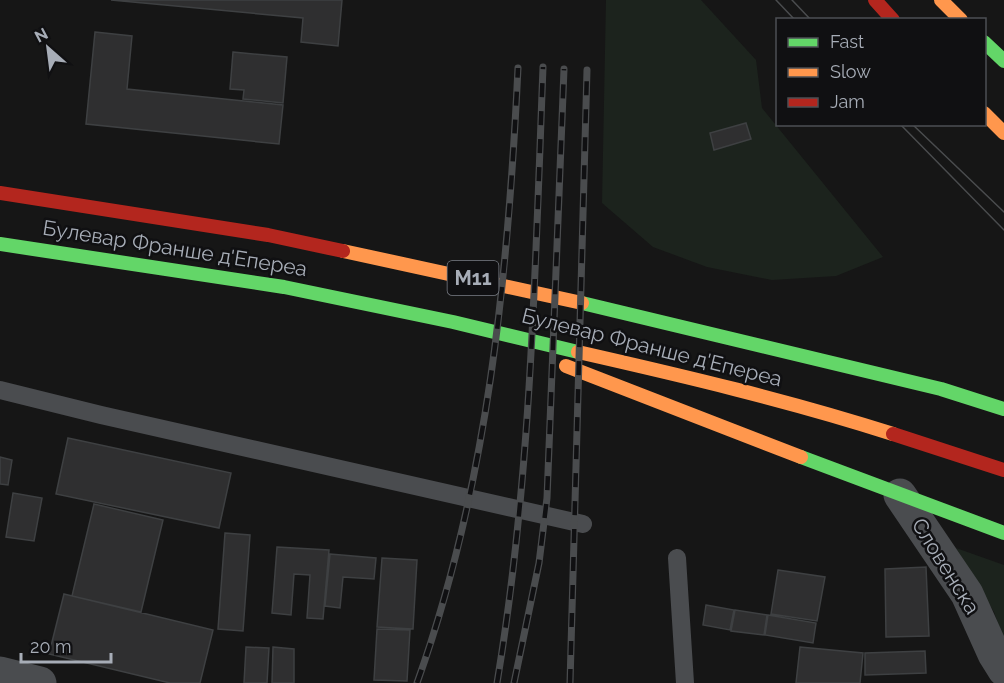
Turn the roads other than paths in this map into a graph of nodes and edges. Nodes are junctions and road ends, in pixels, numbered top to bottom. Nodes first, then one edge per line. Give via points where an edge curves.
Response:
1 (874, 0) edge
2 (941, 0) edge
3 (891, 18) edge
4 (959, 18) edge
5 (986, 44) edge
6 (1004, 61) edge
7 (986, 115) edge
8 (1004, 133) edge
9 (0, 193) edge
10 (0, 244) edge
11 (453, 322) junction
12 (0, 390) edge
13 (1004, 409) edge
14 (1004, 470) edge
15 (900, 495) junction
16 (583, 524) dead end
17 (1004, 533) edge
18 (678, 558) dead end
19 (1004, 670) edge
20 (0, 673) edge
21 (40, 683) edge
22 (685, 683) edge

1 - 3 main road
2 - 4 main road
5 - 6 main road
7 - 8 main road
9 - 13 main road, Булевар Франше д'Епереа / M11 via 268,235 459,275 673,322 941,389
10 - 11 main road, Булевар Франше д'Епереа / M11 via 284,287
11 - 14 main road, Булевар Франше д'Епереа / M11 via 839,417
11 - 15 main road
12 - 16 lane
15 - 17 main road
15 - 19 street, Словенска via 967,594
18 - 22 lane
20 - 21 street

